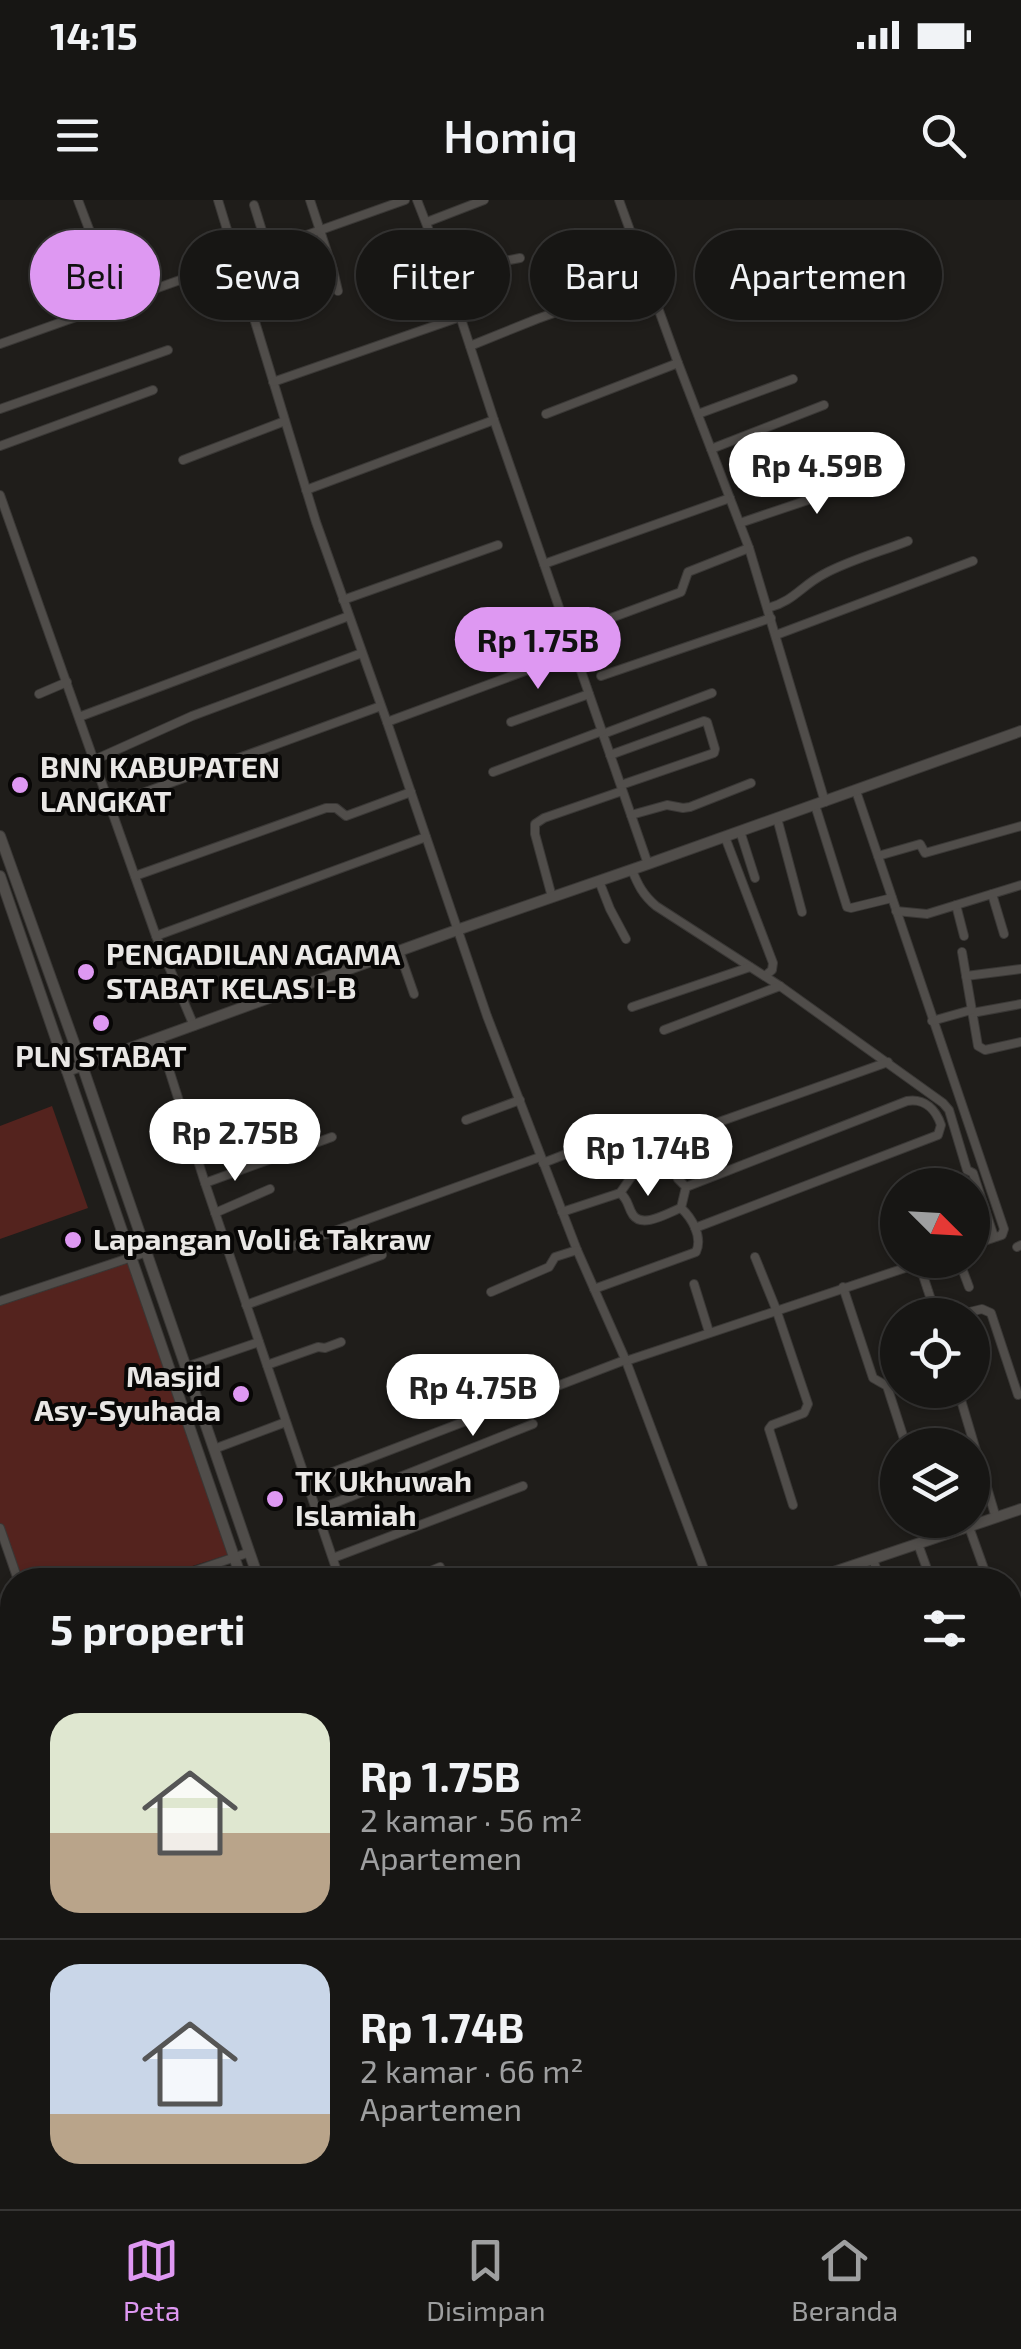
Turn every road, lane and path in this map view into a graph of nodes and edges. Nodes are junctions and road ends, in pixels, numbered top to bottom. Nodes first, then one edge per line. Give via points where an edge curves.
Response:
1 (78, 200) edge
2 (218, 200) edge
3 (310, 200) edge
4 (405, 200) edge
5 (417, 200) edge
6 (484, 200) edge
7 (620, 200) edge
8 (254, 205) dead end
9 (427, 222) junction
10 (89, 230) edge
11 (227, 230) edge
12 (262, 230) edge
13 (319, 230) joint
14 (430, 230) edge
15 (631, 230) edge
16 (520, 258) dead end
17 (510, 260) edge
18 (180, 279) edge
19 (336, 282) edge
20 (338, 290) dead end
21 (254, 320) edge
22 (449, 320) edge
23 (461, 320) edge
24 (532, 320) edge
25 (663, 320) edge
26 (0, 344) edge
27 (470, 346) junction
28 (168, 350) dead end
29 (678, 363) junction
30 (793, 379) dead end
31 (273, 382) junction
32 (153, 390) dead end
33 (824, 405) dead end
34 (0, 408) edge
35 (546, 414) dead end
36 (698, 414) junction
37 (494, 420) junction
38 (285, 421) junction
39 (0, 446) edge
40 (711, 449) junction
41 (183, 460) dead end
42 (882, 475) dead end
43 (306, 490) junction
44 (0, 495) edge
45 (730, 498) junction
46 (740, 523) junction
47 (908, 541) dead end
48 (498, 544) dead end
49 (749, 548) junction
50 (973, 561) dead end
51 (544, 564) junction
52 (344, 600) junction
53 (770, 613) junction
54 (350, 616) junction
55 (563, 632) junction
56 (776, 635) junction
57 (362, 653) junction
58 (569, 655) junction
59 (477, 665) dead end
60 (601, 676) dead end
61 (67, 682) junction
62 (712, 693) dead end
63 (39, 694) dead end
64 (584, 696) junction
65 (382, 706) junction
66 (79, 716) junction
67 (388, 722) junction
68 (511, 722) dead end
69 (1021, 731) edge
70 (598, 733) junction
71 (610, 755) junction
72 (94, 760) junction
73 (492, 772) dead end
74 (750, 784) dead end
75 (622, 788) junction
76 (856, 790) junction
77 (411, 792) junction
78 (820, 803) junction
79 (110, 805) junction
80 (631, 815) junction
81 (777, 818) junction
82 (1021, 826) edge
83 (740, 832) junction
84 (0, 836) edge
85 (724, 837) junction
86 (426, 838) junction
87 (878, 856) junction
88 (648, 864) junction
89 (632, 870) junction
90 (0, 876) edge
91 (134, 876) junction
92 (755, 878) dead end
93 (599, 880) junction
94 (1021, 886) edge
95 (992, 894) junction
96 (552, 897) junction
97 (892, 898) junction
98 (956, 905) junction
99 (896, 911) junction
100 (802, 912) dead end
101 (458, 930) junction
102 (1004, 934) dead end
103 (156, 936) junction
104 (964, 936) dead end
105 (626, 939) dead end
106 (399, 951) junction
107 (962, 952) dead end
108 (750, 967) junction
109 (1021, 969) edge
110 (768, 974) junction
111 (966, 976) junction
112 (780, 986) junction
113 (414, 994) dead end
114 (1021, 1004) edge
115 (632, 1007) dead end
116 (972, 1012) junction
117 (932, 1020) junction
118 (195, 1027) junction
119 (664, 1030) dead end
120 (160, 1038) junction
121 (1021, 1042) edge
122 (888, 1062) junction
123 (82, 1065) junction
124 (67, 1072) junction
125 (520, 1100) junction
126 (466, 1120) dead end
127 (716, 1123) dead end
128 (618, 1134) dead end
129 (332, 1137) dead end
130 (541, 1160) junction
131 (205, 1183) junction
132 (686, 1187) junction
133 (270, 1189) dead end
134 (620, 1193) junction
135 (680, 1208) junction
136 (562, 1212) junction
137 (215, 1213) junction
138 (695, 1228) junction
139 (997, 1236) junction
140 (990, 1239) edge
141 (293, 1246) dead end
142 (578, 1250) junction
143 (147, 1252) junction
144 (382, 1255) dead end
145 (755, 1256) dead end
146 (133, 1258) junction
147 (880, 1276) edge
148 (966, 1278) edge
149 (694, 1284) dead end
150 (843, 1287) junction
151 (969, 1287) dead end
152 (594, 1289) junction
153 (492, 1292) dead end
154 (0, 1301) edge
155 (246, 1305) junction
156 (776, 1310) junction
157 (990, 1313) edge
158 (709, 1332) junction
159 (259, 1342) junction
160 (341, 1342) dead end
161 (625, 1360) junction
162 (267, 1365) junction
163 (186, 1367) junction
164 (1018, 1395) dead end
165 (963, 1408) edge
166 (286, 1422) junction
167 (532, 1424) dead end
168 (901, 1428) edge
169 (214, 1450) junction
170 (307, 1482) junction
171 (523, 1486) dead end
172 (793, 1505) dead end
173 (1021, 1509) edge
174 (316, 1510) junction
175 (996, 1518) junction
176 (990, 1520) edge
177 (0, 1528) edge
178 (934, 1538) edge
179 (973, 1538) edge
180 (918, 1544) junction
181 (250, 1552) junction
182 (236, 1558) junction
183 (333, 1558) junction
184 (873, 1559) junction
185 (14, 1568) edge
186 (205, 1568) edge
187 (239, 1568) edge
188 (255, 1568) edge
189 (336, 1568) edge
190 (703, 1568) edge
191 (855, 1568) edge
192 (876, 1568) edge
193 (927, 1568) edge
194 (984, 1568) edge

1 - 10 street
2 - 11 street
3 - 13 street
4 - 13 street
5 - 9 street
6 - 9 street
7 - 15 street
8 - 12 street
9 - 14 street
16 - 17 street
18 - 26 street
19 - 20 street
21 - 31 street
22 - 31 street
23 - 27 street
24 - 27 street
25 - 29 street
27 - 37 street
28 - 34 street
29 - 35 street
29 - 36 street
30 - 36 street
31 - 38 street
32 - 39 street
33 - 40 street
36 - 40 street
37 - 43 street
37 - 51 street
38 - 41 street
38 - 43 street
40 - 45 street
42 - 46 street
43 - 52 street
44 - 61 street
45 - 46 street
45 - 51 street
46 - 49 street
47 - 53 street via 829,571
48 - 52 street
49 - 53 street
49 - 55 street via 688,572 681,592
50 - 56 street
51 - 55 street
52 - 54 street
53 - 56 street
53 - 60 street
54 - 57 street
54 - 66 street
55 - 58 street
55 - 59 street
56 - 78 street
57 - 65 street
57 - 72 street
58 - 64 street
58 - 67 street
61 - 63 street
61 - 66 street
62 - 70 street
64 - 68 street
64 - 70 street
65 - 67 street
65 - 79 street
66 - 72 street
67 - 77 street
69 - 76 street
70 - 71 street
70 - 73 street
71 - 75 street
71 - 75 street via 707,722 714,753
72 - 79 street
74 - 80 street via 690,807 667,804
75 - 80 street
75 - 96 street via 536,824
76 - 78 street
76 - 87 street
77 - 86 street
77 - 91 street via 346,816 326,808
78 - 81 street
78 - 97 street via 847,907
79 - 91 street
80 - 88 street
81 - 83 street
81 - 100 street
82 - 87 street via 925,853 920,844
83 - 85 street
83 - 92 street
84 - 123 street
85 - 88 street
85 - 110 street via 773,963
86 - 101 street
86 - 103 street
87 - 97 street
88 - 89 street
89 - 93 street
89 - 108 street via 645,896
90 - 124 street
91 - 103 street
93 - 96 street
93 - 105 street
94 - 95 street
95 - 98 street
95 - 102 street
96 - 101 street
97 - 99 street
98 - 99 street via 927,914
98 - 104 street
99 - 117 street
101 - 106 street
101 - 125 street
103 - 118 street
106 - 113 street
106 - 118 street
107 - 111 street
108 - 110 street
108 - 115 street
109 - 111 street
110 - 112 street
111 - 116 street
112 - 119 street
112 - 122 street
114 - 116 street
116 - 117 street
116 - 121 street via 980,1050
117 - 139 street via 1004,1229
118 - 120 street
120 - 123 street
120 - 131 street
122 - 127 street
122 - 139 street via 948,1110
123 - 124 street
123 - 143 street
124 - 146 street
125 - 126 street
125 - 130 street
128 - 130 street
129 - 131 street
130 - 136 street
130 - 141 street
131 - 137 street
132 - 134 street via 664,1163 634,1173
132 - 135 street
132 - 138 street via 907,1101 928,1105 941,1126 938,1135
133 - 137 street
134 - 135 street via 639,1220
134 - 136 street
135 - 138 street
136 - 142 street
137 - 155 street
138 - 152 street via 696,1252
139 - 140 street
142 - 152 street
142 - 153 street
143 - 146 street
143 - 163 street
144 - 155 street
145 - 156 street
146 - 154 street
146 - 182 street
147 - 150 street
148 - 151 street
149 - 158 street
150 - 156 street
150 - 168 street via 872,1378 887,1386
152 - 161 street
155 - 159 street
156 - 158 street
156 - 172 street via 808,1408 769,1429
157 - 164 street
158 - 161 street
159 - 162 street
159 - 163 street
160 - 162 street
161 - 170 street
161 - 190 street
162 - 166 street
163 - 169 street
165 - 175 street
166 - 169 street
166 - 170 street
167 - 174 street
169 - 181 street
170 - 174 street
171 - 183 street
173 - 175 street
174 - 183 street
175 - 176 street
177 - 185 street
178 - 180 street
179 - 194 street
180 - 184 street
180 - 193 street
181 - 182 street
181 - 188 street
182 - 186 street
182 - 187 street
183 - 189 street
184 - 191 street
184 - 192 street

